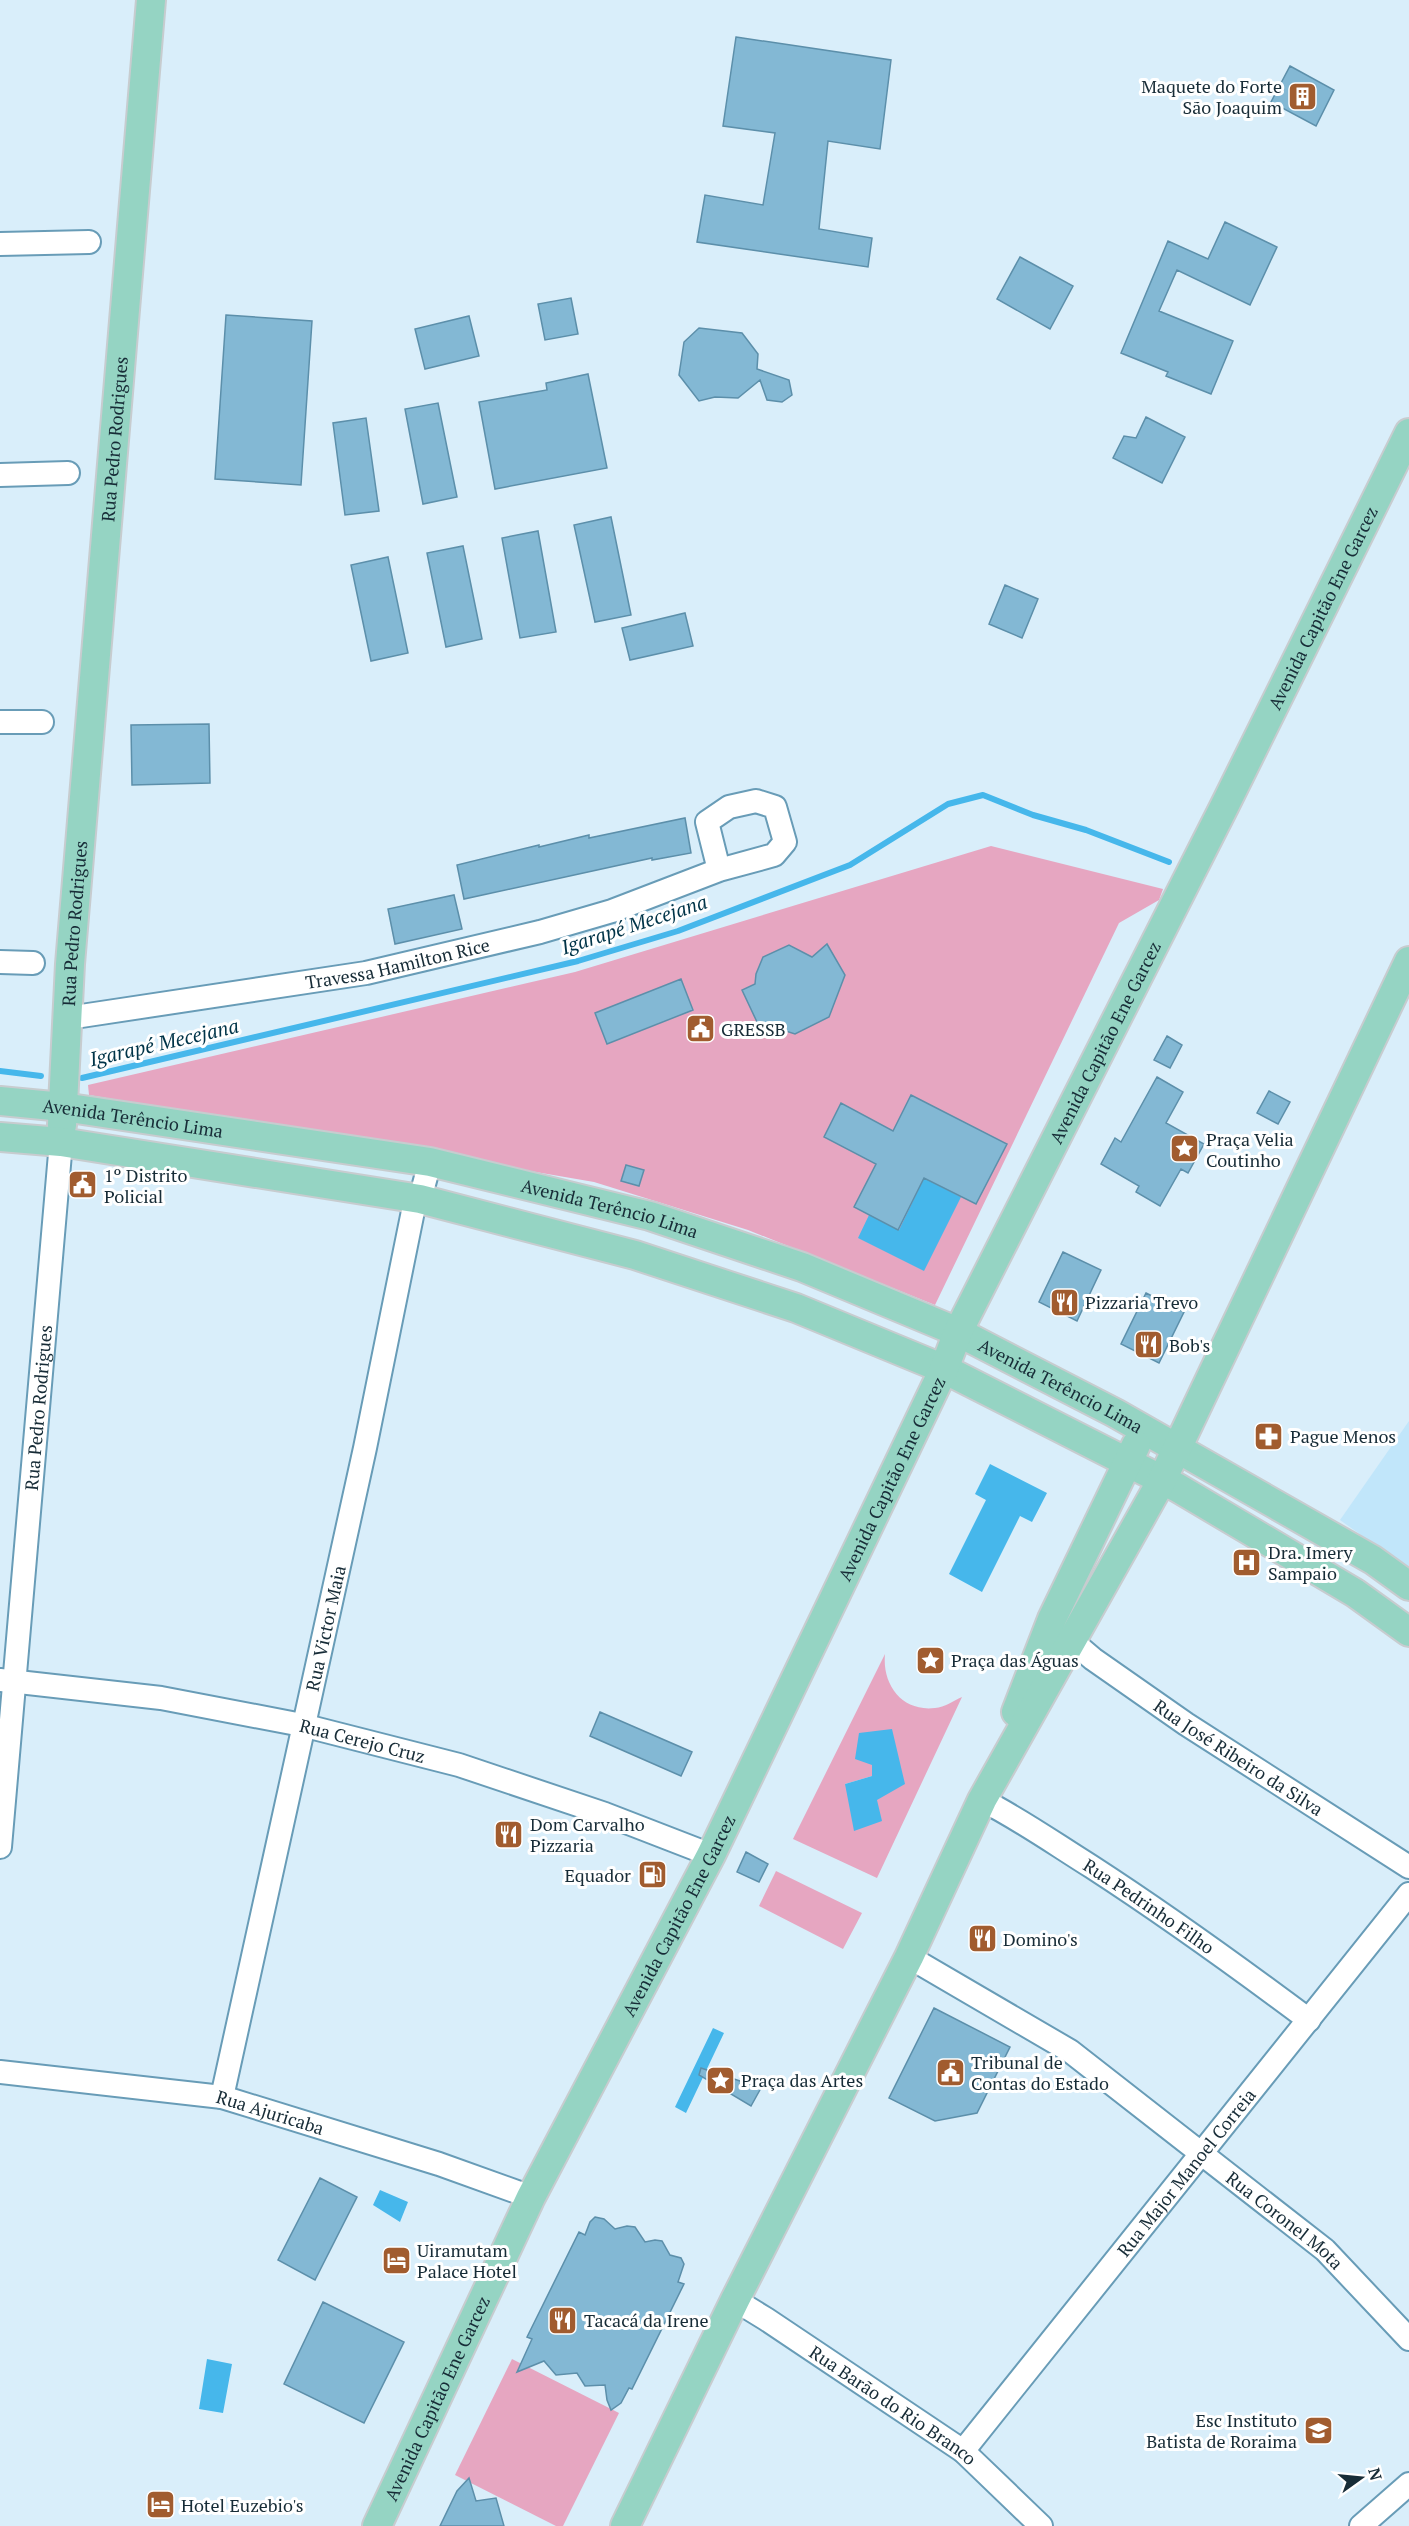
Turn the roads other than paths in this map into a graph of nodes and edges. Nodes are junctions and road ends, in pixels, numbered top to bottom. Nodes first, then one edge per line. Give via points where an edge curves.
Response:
1 (151, 0) edge
2 (89, 242) dead end
3 (0, 244) edge
4 (1409, 433) edge
5 (68, 473) dead end
6 (0, 475) edge
7 (0, 722) edge
8 (42, 722) dead end
9 (718, 870) dead end
10 (0, 962) edge
11 (33, 963) dead end
12 (1406, 977) edge
13 (67, 1024) junction
14 (0, 1101) edge
15 (63, 1102) junction
16 (0, 1137) edge
17 (61, 1142) junction
18 (429, 1162) junction
19 (420, 1199) junction
20 (958, 1332) junction
21 (944, 1369) junction
22 (1144, 1428) junction
23 (1178, 1447) junction
24 (1128, 1462) junction
25 (1162, 1480) junction
26 (1409, 1586) edge
27 (1409, 1632) edge
28 (1073, 1641) junction
29 (7, 1680) edge
30 (302, 1725) junction
31 (982, 1800) junction
32 (0, 1847) edge
33 (711, 1855) junction
34 (1409, 1867) edge
35 (1409, 1894) edge
36 (909, 1957) junction
37 (1309, 2020) junction
38 (0, 2072) edge
39 (222, 2097) junction
40 (1201, 2152) junction
41 (531, 2197) junction
42 (735, 2300) junction
43 (1409, 2339) edge
44 (963, 2451) junction
45 (1409, 2484) edge
46 (377, 2526) edge
47 (625, 2526) edge
48 (1041, 2526) edge
49 (1361, 2526) edge

1 - 13 main road, Rua Pedro Rodrigues
2 - 3 street
4 - 20 main road, Avenida Capitão Ene Garcez
5 - 6 street
7 - 8 street
9 - 13 street, Travessa Hamilton Rice via 540,932 366,973
10 - 11 street
12 - 23 main road
13 - 15 main road, Rua Pedro Rodrigues
14 - 15 main road, Avenida Terêncio Lima
15 - 17 main road, Rua Pedro Rodrigues
15 - 18 main road, Avenida Terêncio Lima
16 - 17 main road, Avenida Terêncio Lima
17 - 19 main road, Avenida Terêncio Lima
17 - 29 street, Rua Pedro Rodrigues
18 - 19 street, Rua Victor Maia
18 - 20 main road, Avenida Terêncio Lima via 650,1216 802,1267
19 - 21 main road, Avenida Terêncio Lima via 645,1259 796,1308
19 - 30 street, Rua Victor Maia via 413,1211 365,1448
20 - 21 main road, Avenida Capitão Ene Garcez
20 - 22 main road, Avenida Terêncio Lima
21 - 24 main road, Avenida Terêncio Lima
21 - 33 main road, Avenida Capitão Ene Garcez
22 - 23 main road, Avenida Terêncio Lima
22 - 24 main road
23 - 25 main road
23 - 26 main road, Avenida Terêncio Lima via 1373,1560
24 - 25 main road, Avenida Terêncio Lima
24 - 31 main road via 1052,1619
25 - 27 main road, Avenida Terêncio Lima via 1355,1593
25 - 28 main road
28 - 31 main road
28 - 34 street, Rua José Ribeiro da Silva via 1186,1724
29 - 30 street, Rua Cerejo Cruz via 161,1698
29 - 32 street, Rua Pedro Rodrigues
30 - 33 street, Rua Cerejo Cruz via 459,1765
30 - 39 street, Rua Victor Maia
31 - 36 main road
31 - 37 street, Rua Pedrinho Filho via 1012,1815 1124,1888
33 - 41 main road, Avenida Capitão Ene Garcez
35 - 37 street, Rua Major Manoel Correia
36 - 40 street, Rua Coronel Mota via 1070,2051
36 - 42 main road
37 - 40 street, Rua Major Manoel Correia
38 - 39 street, Rua Ajuricaba
39 - 41 street, Rua Ajuricaba
40 - 43 street, Rua Coronel Mota via 1325,2250
40 - 44 street, Rua Major Manoel Correia
41 - 46 main road, Avenida Capitão Ene Garcez
42 - 44 street, Rua Barão do Rio Branco
42 - 47 main road
44 - 48 street, Rua Barão do Rio Branco
45 - 49 street

